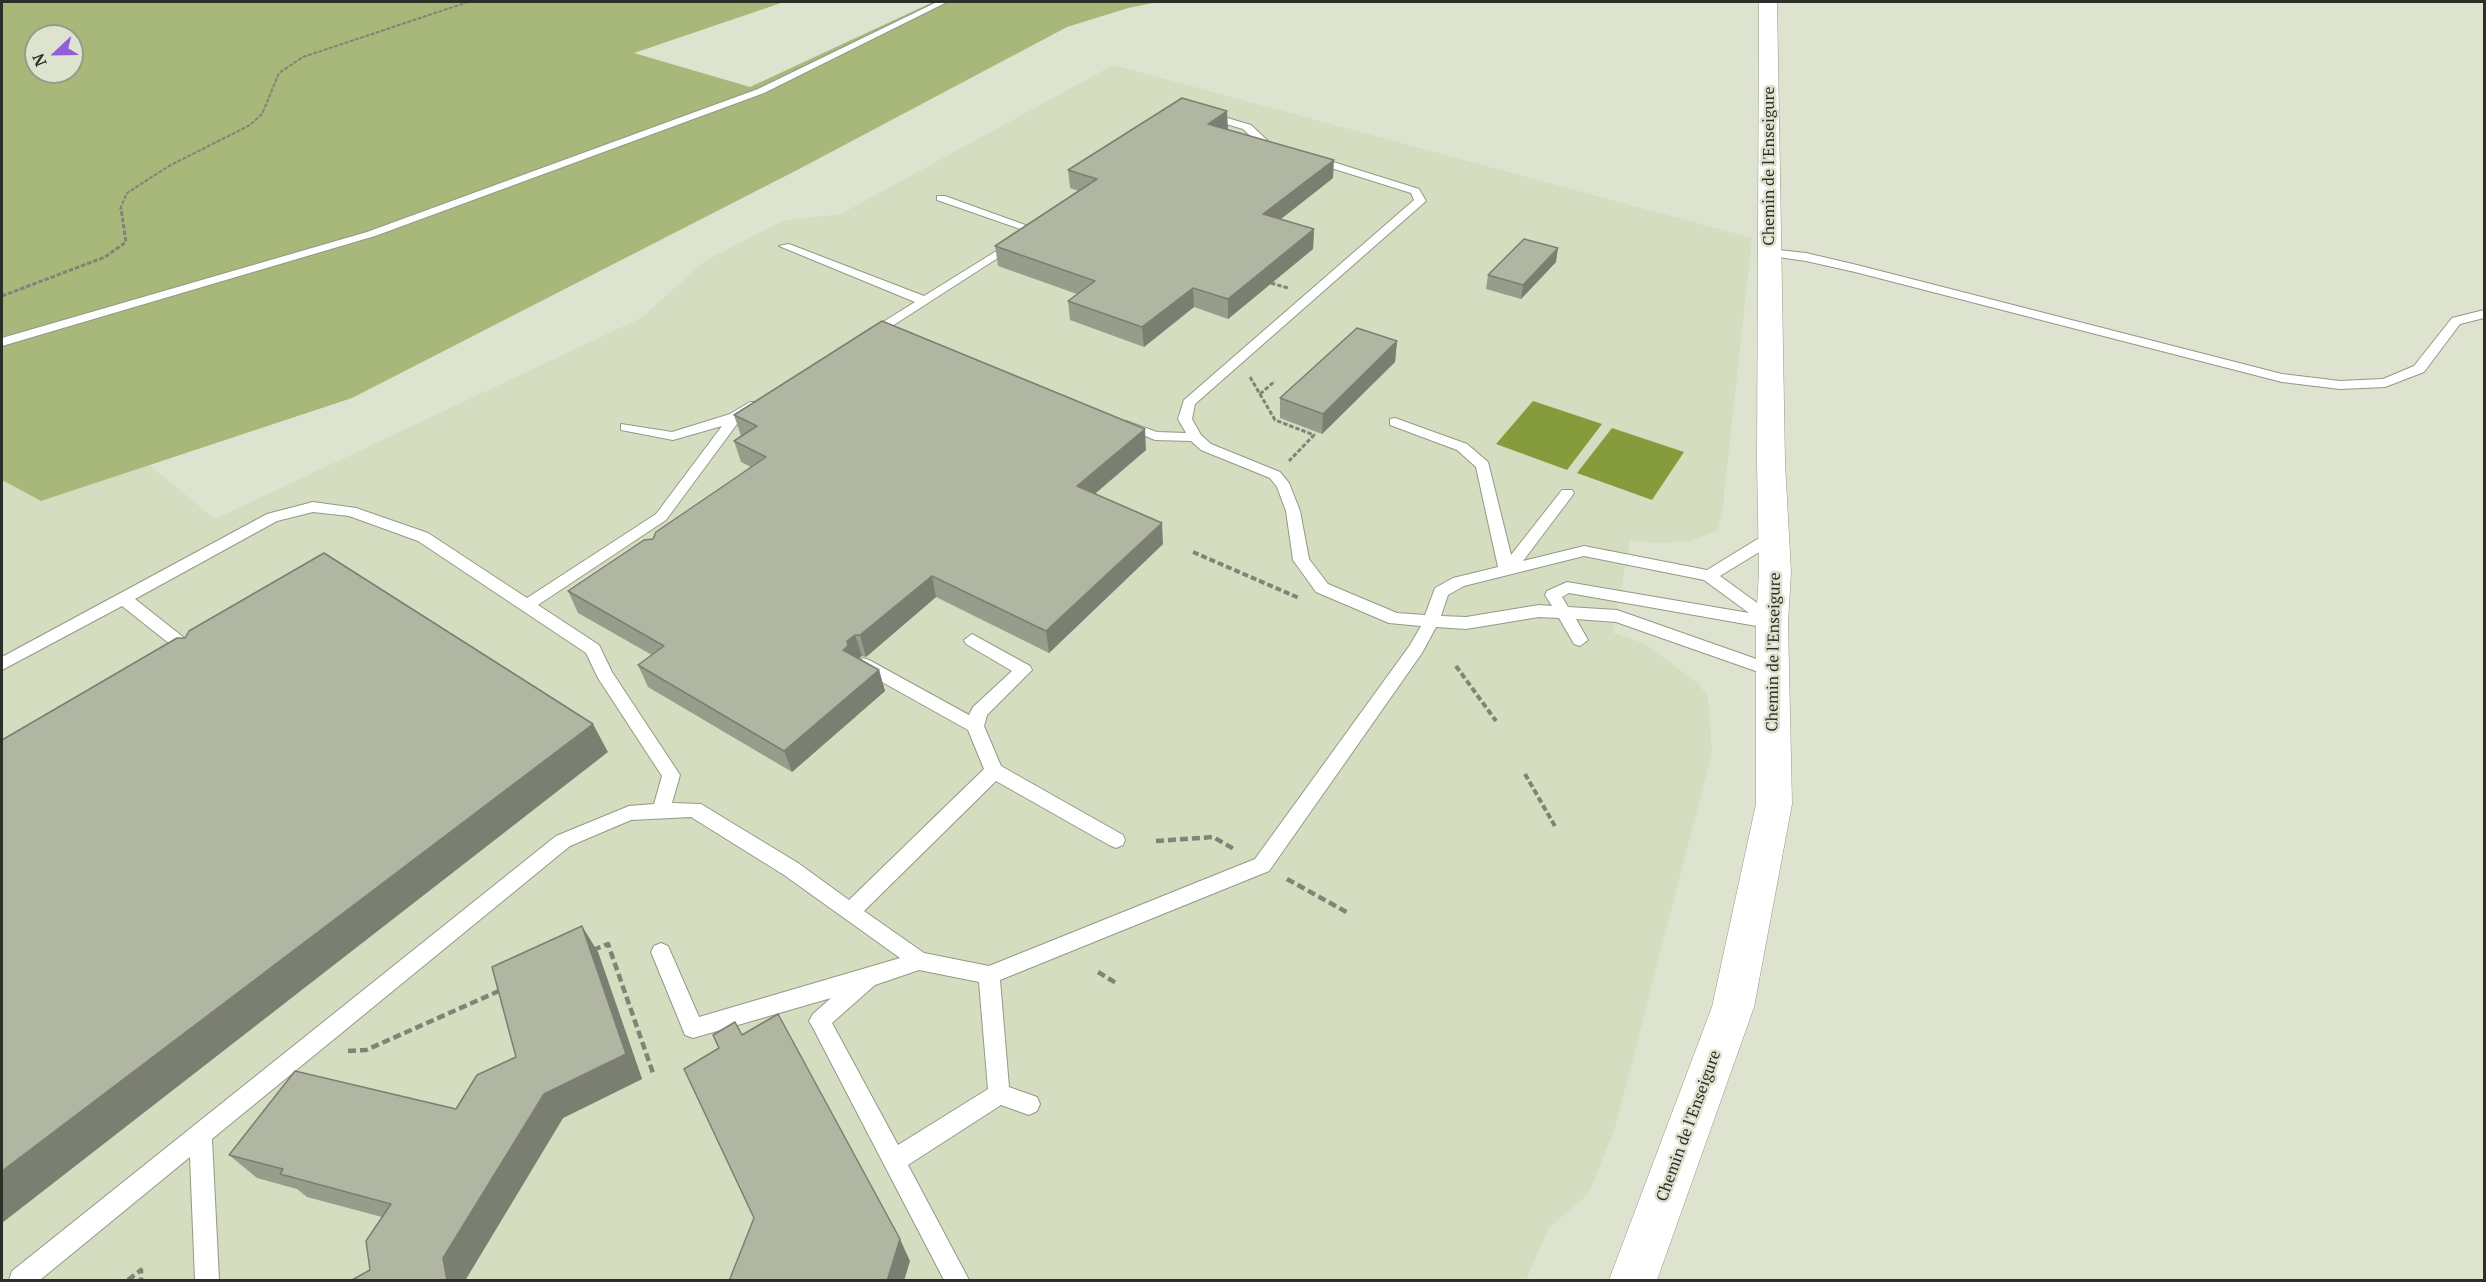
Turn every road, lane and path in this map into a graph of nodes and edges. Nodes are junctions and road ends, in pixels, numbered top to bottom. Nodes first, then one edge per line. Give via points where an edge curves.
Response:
1 (468, 2) edge
2 (943, 2) edge
3 (1768, 2) edge
4 (1193, 111) edge
5 (941, 198) dead end
6 (1048, 220) edge
7 (1033, 230) junction
8 (785, 246) dead end
9 (1769, 253) junction
10 (1272, 283) edge
11 (1286, 292) dead end
12 (2, 296) edge
13 (926, 301) junction
14 (2484, 314) edge
15 (863, 341) edge
16 (2, 342) edge
17 (1249, 375) dead end
18 (1275, 381) dead end
19 (1260, 394) junction
20 (764, 400) edge
21 (735, 417) junction
22 (1109, 418) edge
23 (1395, 422) dead end
24 (626, 427) dead end
25 (1195, 437) junction
26 (1286, 464) dead end
27 (1567, 493) dead end
28 (1774, 536) junction
29 (628, 539) junction
30 (647, 550) edge
31 (1193, 552) dead end
32 (1507, 571) junction
33 (1709, 576) junction
34 (123, 598) junction
35 (1308, 603) dead end
36 (526, 605) junction
37 (1564, 612) junction
38 (1431, 622) junction
39 (1772, 622) junction
40 (972, 640) dead end
41 (1580, 640) dead end
42 (201, 660) edge
43 (2, 664) edge
44 (863, 664) edge
45 (1456, 666) dead end
46 (1773, 671) junction
47 (1496, 721) dead end
48 (975, 726) junction
49 (994, 771) junction
50 (1525, 774) dead end
51 (661, 811) junction
52 (1556, 828) dead end
53 (1116, 840) dead end
54 (1156, 841) dead end
55 (1239, 852) dead end
56 (1287, 879) dead end
57 (850, 912) junction
58 (1350, 914) dead end
59 (661, 952) dead end
60 (587, 953) edge
61 (919, 961) junction
62 (1098, 972) dead end
63 (988, 975) junction
64 (868, 978) junction
65 (1116, 983) dead end
66 (513, 985) edge
67 (339, 1051) dead end
68 (653, 1073) dead end
69 (999, 1094) junction
70 (1029, 1104) dead end
71 (201, 1135) junction
72 (894, 1161) junction
73 (21, 1281) edge
74 (129, 1281) edge
75 (141, 1281) edge
76 (207, 1281) edge
77 (957, 1281) edge
78 (1633, 1281) edge

1 - 12 path via 303,57 279,73 262,114 250,125 169,166 127,194 120,210 126,242 105,257
2 - 16 lane via 761,91 371,234
3 - 9 street, Chemin de l'Enseigure
4 - 25 lane via 1248,127 1266,145 1394,182 1415,191 1420,201 1189,403 1185,419
5 - 7 lane
6 - 7 lane
7 - 13 lane
8 - 13 lane
9 - 14 lane via 1857,269 2282,378 2340,385 2385,383 2419,369 2456,321
9 - 28 street, Chemin de l'Enseigure
10 - 11 path via 1290,289
13 - 15 lane via 888,331
17 - 19 path
18 - 19 path
19 - 26 path via 1275,420 1314,435
20 - 21 lane
21 - 24 lane via 673,436
21 - 29 lane via 661,517
22 - 25 lane via 1155,436
23 - 32 lane via 1462,447 1483,465
25 - 38 lane via 1206,447 1275,475 1293,510 1301,560 1322,588 1395,619
27 - 32 lane
28 - 33 lane
28 - 39 street, Chemin de l'Enseigure
29 - 30 lane
29 - 36 lane
31 - 35 path
32 - 33 lane via 1584,551
32 - 38 lane via 1459,582 1442,592
33 - 39 lane
34 - 36 lane via 272,517 313,507 351,511 423,537
34 - 42 lane
34 - 43 lane
36 - 51 lane via 593,650 604,674 671,775
37 - 38 lane via 1539,611 1466,623
37 - 39 lane via 1553,595 1567,587
37 - 41 lane
37 - 46 lane via 1617,616
38 - 63 lane via 1416,649 1262,865
39 - 46 street, Chemin de l'Enseigure
40 - 48 lane via 1024,670 979,712
44 - 48 lane
45 - 47 path
46 - 78 street, Chemin de l'Enseigure via 1774,804 1732,1007
48 - 49 lane
49 - 53 lane
49 - 57 lane
50 - 52 path
51 - 57 lane via 694,809 791,869
51 - 71 lane via 629,813 563,841
54 - 55 path via 1213,837
56 - 58 path
57 - 61 lane
59 - 64 lane via 693,1028
60 - 68 path via 608,944
61 - 63 lane
61 - 64 lane
62 - 65 path
63 - 69 lane
64 - 72 lane via 820,1021
66 - 67 path via 366,1050
69 - 70 lane
69 - 72 lane
71 - 73 lane
71 - 76 lane
72 - 77 lane
74 - 75 path via 141,1270

